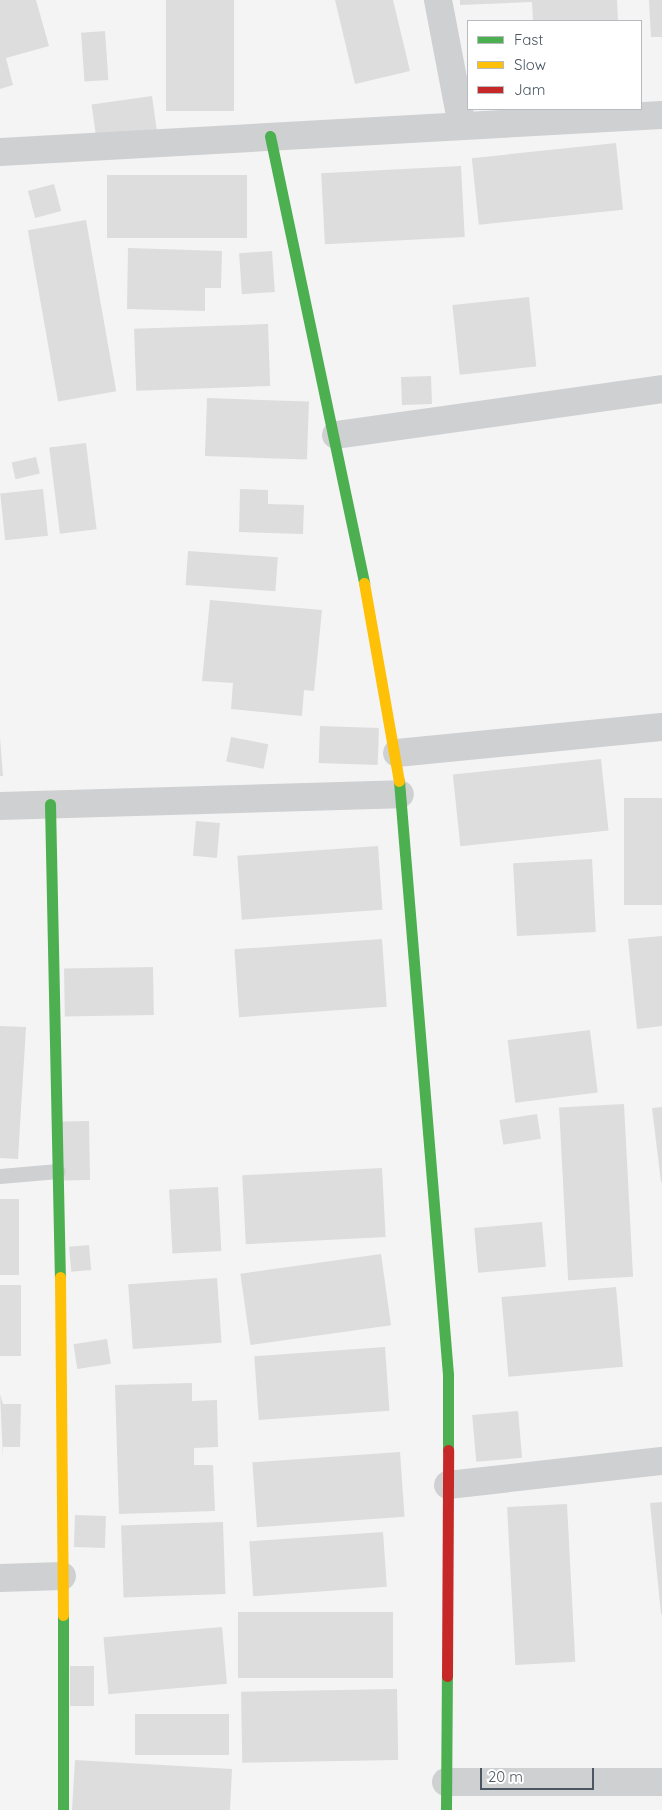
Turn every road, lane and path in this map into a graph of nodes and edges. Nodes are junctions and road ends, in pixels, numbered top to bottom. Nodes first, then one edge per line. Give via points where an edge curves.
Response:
1 (438, 0) edge
2 (662, 115) edge
3 (462, 126) junction
4 (270, 136) junction
5 (0, 152) edge
6 (662, 389) edge
7 (336, 436) junction
8 (662, 727) edge
9 (397, 754) junction
10 (400, 794) junction
11 (50, 804) junction
12 (0, 806) edge
13 (58, 1171) junction
14 (0, 1176) edge
15 (662, 1461) edge
16 (448, 1485) junction
17 (62, 1576) junction
18 (0, 1578) edge
19 (446, 1782) junction
20 (662, 1782) edge
21 (64, 1810) edge
22 (446, 1810) edge

1 - 3 street
2 - 3 street
3 - 4 street
4 - 5 street
4 - 7 street
6 - 7 street
7 - 9 street
8 - 9 street
9 - 10 street
10 - 11 street
10 - 16 street via 448,1375
11 - 12 street
11 - 13 street
13 - 14 lane
13 - 17 street
15 - 16 street
16 - 19 street
17 - 18 street
17 - 21 street
19 - 20 street
19 - 22 street

